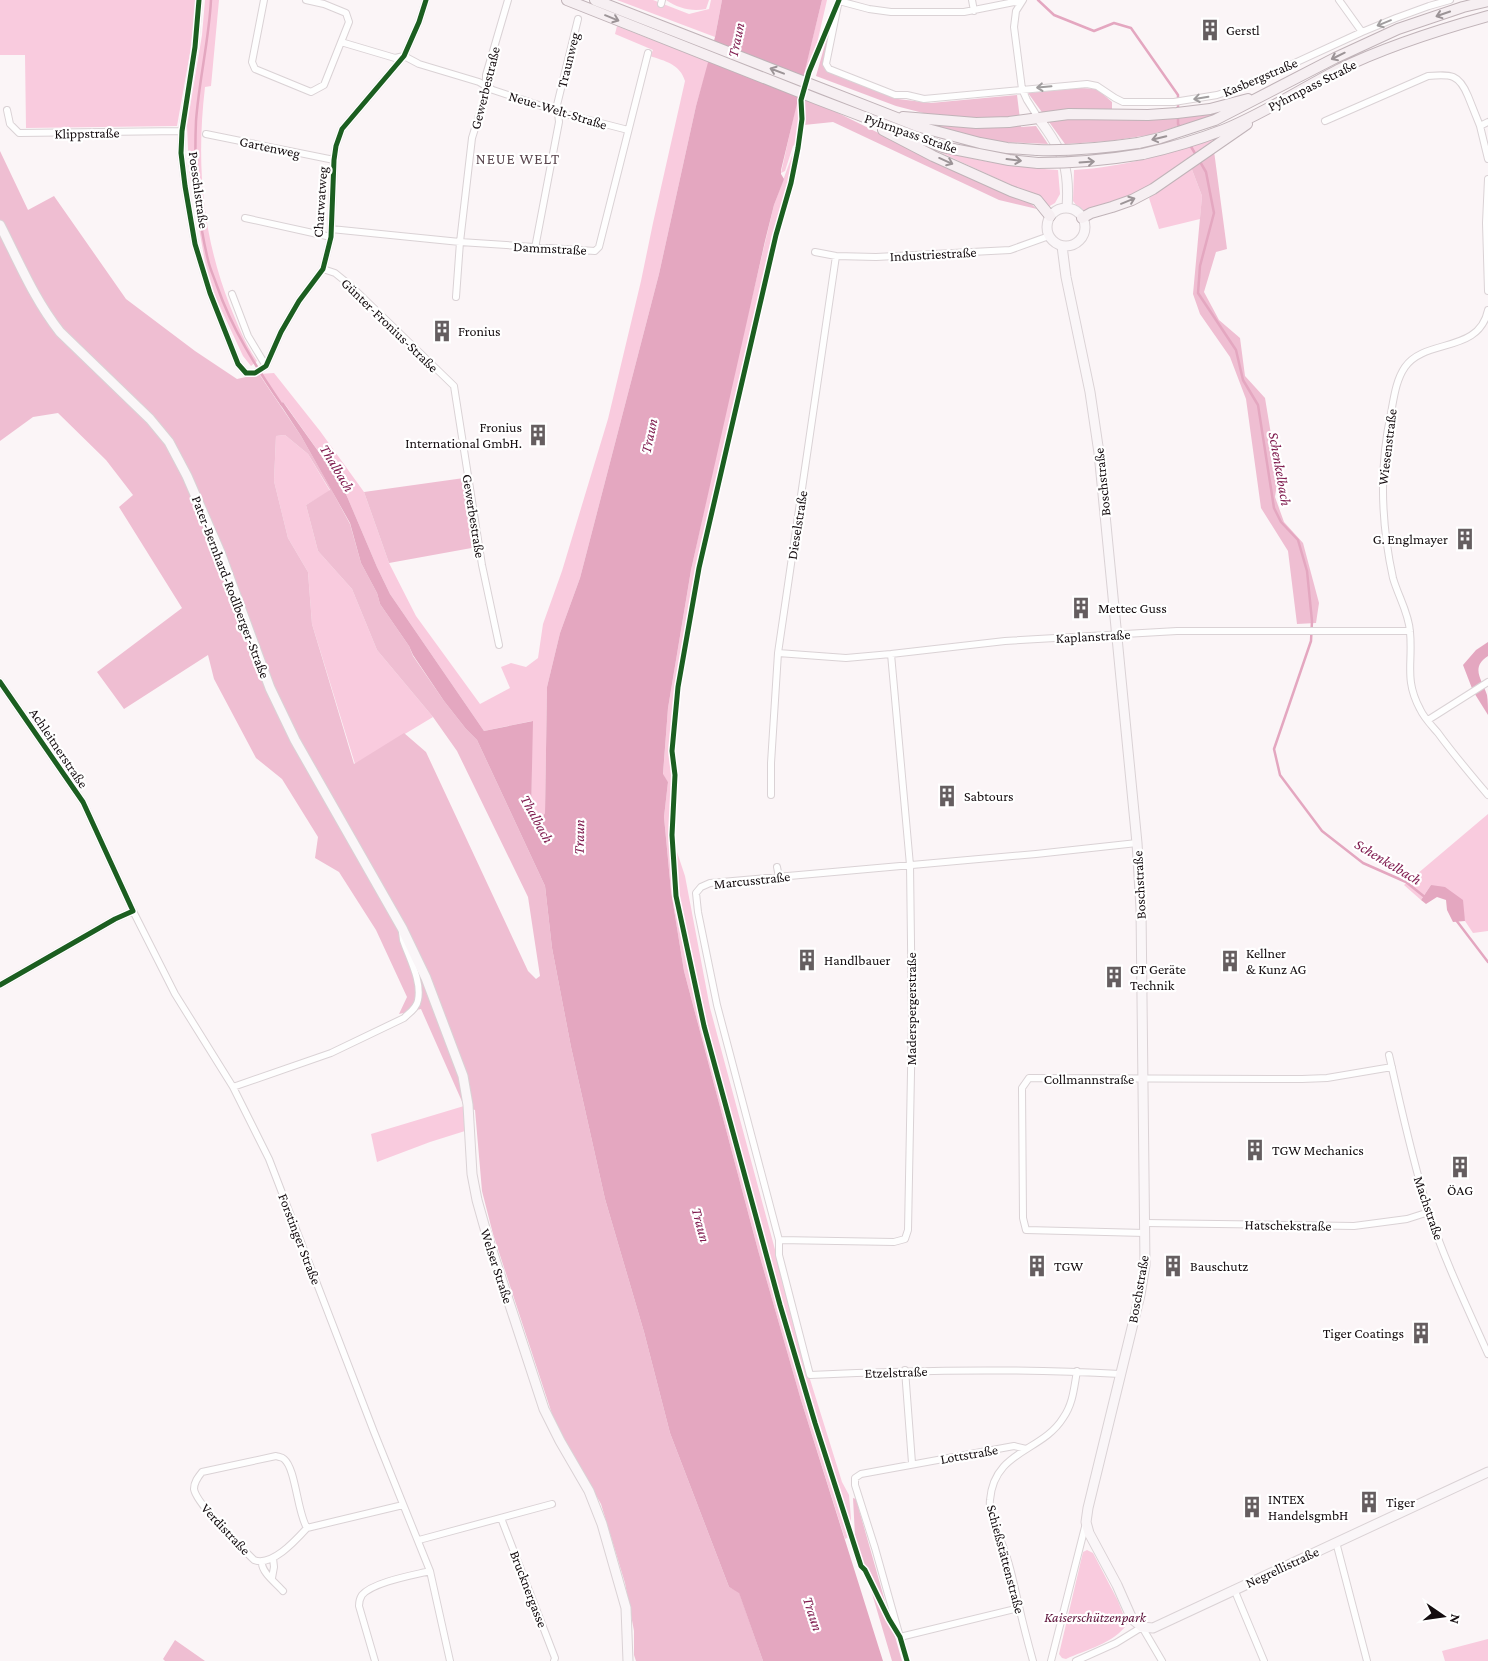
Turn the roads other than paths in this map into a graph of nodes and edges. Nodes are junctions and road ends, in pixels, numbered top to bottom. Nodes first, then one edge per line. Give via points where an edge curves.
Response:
1 (199, 0) edge
2 (264, 0) edge
3 (306, 0) edge
4 (426, 0) edge
5 (508, 0) edge
6 (567, 0) edge
7 (595, 0) edge
8 (839, 0) edge
9 (972, 0) edge
10 (1339, 0) edge
11 (1450, 0) edge
12 (1022, 1) edge
13 (1488, 1) edge
14 (1428, 3) edge
15 (974, 11) junction
16 (1488, 16) edge
17 (578, 19) dead end
18 (1362, 32) junction
19 (341, 42) junction
20 (689, 43) junction
21 (648, 53) dead end
22 (404, 56) junction
23 (485, 86) junction
24 (1022, 89) junction
25 (1266, 94) junction
26 (1276, 104) junction
27 (840, 107) junction
28 (7, 110) dead end
29 (558, 111) junction
30 (894, 116) junction
31 (1039, 119) junction
32 (1325, 121) dead end
33 (1488, 122) edge
34 (1480, 126) junction
35 (628, 130) junction
36 (182, 131) junction
37 (206, 134) dead end
38 (1488, 159) edge
39 (334, 160) junction
40 (1488, 179) edge
41 (1067, 208) junction
42 (1050, 216) junction
43 (245, 218) dead end
44 (1082, 218) junction
45 (0, 225) edge
46 (331, 229) junction
47 (1049, 236) junction
48 (331, 237) junction
49 (460, 242) junction
50 (1062, 246) junction
51 (535, 248) junction
52 (816, 252) dead end
53 (836, 256) junction
54 (323, 269) junction
55 (1488, 291) edge
56 (232, 294) dead end
57 (456, 297) dead end
58 (1488, 310) edge
59 (264, 367) junction
60 (454, 386) joint
61 (1410, 631) junction
62 (1117, 634) junction
63 (499, 645) dead end
64 (778, 652) junction
65 (891, 654) junction
66 (0, 682) edge
67 (1487, 682) edge
68 (1428, 720) junction
69 (771, 795) dead end
70 (1488, 795) edge
71 (1137, 843) junction
72 (910, 865) junction
73 (777, 868) dead end
74 (369, 871) joint
75 (779, 877) junction
76 (133, 910) junction
77 (402, 928) junction
78 (0, 985) edge
79 (1389, 1055) dead end
80 (1392, 1067) junction
81 (1144, 1079) junction
82 (233, 1086) junction
83 (1429, 1212) junction
84 (1145, 1223) junction
85 (1145, 1233) junction
86 (779, 1240) junction
87 (1488, 1354) edge
88 (905, 1370) junction
89 (1076, 1371) junction
90 (1120, 1374) junction
91 (1026, 1449) junction
92 (912, 1464) junction
93 (1488, 1472) edge
94 (552, 1504) dead end
95 (403, 1505) junction
96 (501, 1518) junction
97 (1086, 1522) junction
98 (307, 1528) junction
99 (419, 1540) junction
100 (1336, 1542) junction
101 (273, 1558) junction
102 (262, 1562) junction
103 (430, 1571) junction
104 (272, 1578) junction
105 (1234, 1589) junction
106 (283, 1591) dead end
107 (1019, 1608) junction
108 (1142, 1627) junction
109 (374, 1661) edge
110 (450, 1661) edge
111 (554, 1661) edge
112 (628, 1661) edge
113 (1033, 1661) edge
114 (1050, 1661) edge
115 (1076, 1661) edge
116 (1162, 1661) edge
117 (1264, 1661) edge
118 (1367, 1661) edge

1 - 36 street, Poeschlstraße
2 - 19 street via 252,62 254,69 311,92 324,85
3 - 19 street via 346,13 349,22
4 - 22 street, Charwatweg
5 - 23 street, Gewerbestraße
6 -> 20 main road, Pyhrnpass Straße
7 - 20 main road, Pyhrnpass Straße
8 - 15 street via 891,12
8 - 24 street, Kasbergstraße via 826,64 829,69 895,95 924,99
9 - 15 street
10 - 18 street
11 - 14 street, Kasbergstraße
12 - 15 street
12 - 24 street via 1016,11 1014,27
13 -> 25 main road, Pyhrnpass Straße via 1398,29
14 -> 18 street, Kasbergstraße
16 - 26 main road, Pyhrnpass Straße via 1405,42 1339,70
17 - 29 street, Traunweg
18 -> 24 street, Kasbergstraße via 1247,85 1217,95 1174,102 1123,102 1097,86 1086,84
19 - 22 street, Neue-Welt-Straße via 395,58
20 - 27 main road, Pyhrnpass Straße
30 -> 20 main road, Pyhrnpass Straße via 823,88
21 - 35 street, Dammstraße
22 - 23 street, Neue-Welt-Straße
22 - 39 street, Charwatweg via 342,129
23 - 29 street, Neue-Welt-Straße
23 - 49 street, Gewerbestraße via 486,93 472,138
24 - 31 street
25 -> 30 main road, Pyhrnpass Straße, bridge via 1216,120 1160,138 1071,151 1008,148 980,143 920,127
25 - 31 main road via 1185,112 1069,114
27 -> 26 main road, Pyhrnpass Straße, bridge via 943,147 1038,162 1106,160 1168,148 1223,130
44 -> 26 main road via 1153,189
27 -> 42 main road via 933,156 1037,200
28 - 36 street, Klippstraße via 10,124 19,133
29 - 35 street, Neue-Welt-Straße
29 - 51 street, Traunweg via 559,122
30 - 31 main road via 976,123
31 - 41 main road via 1054,138 1063,157
32 - 34 street via 1428,76 1438,75 1453,77 1463,83
33 - 34 street
34 - 38 street
35 - 51 street, Dammstraße via 599,247 595,251
36 - 59 street, Poeschlstraße via 185,186 200,265 238,364 246,373
37 - 39 street, Gartenweg
39 - 46 street, Charwatweg
40 - 55 street
41 - 42 main road via 1060,208
41 - 44 main road
42 - 47 main road via 1047,223
43 - 48 street
44 - 50 main road via 1085,225 1080,239 1069,246
45 - 74 main road, Pater-Bernhard-Rodlberger-Straße via 22,273 60,332 150,419 169,442 220,552 270,688 295,740
46 - 48 street, Charwatweg
46 - 49 street, Dammstraße
47 - 50 main road
47 - 53 street, Industriestraße via 1010,250
48 - 54 street, Charwatweg
49 - 51 street, Dammstraße
49 - 57 street, Gewerbestraße
50 - 62 main road, Boschstraße via 1099,453
52 - 53 street, Industriestraße
53 - 64 street, Dieselstraße
54 - 59 street, Charwatweg via 299,301
54 - 60 street, Günter-Fronius-Straße via 335,273 351,286
56 - 59 street
58 - 61 street, Wiesenstraße via 1482,326 1469,337 1414,358 1406,366 1395,390 1386,435 1382,492 1387,547
60 - 63 street, Gewerbestraße via 482,565
61 - 62 street, Kaplanstraße
61 - 68 street via 1410,687 1420,711
62 - 65 street, Kaplanstraße via 1005,641
62 - 71 main road, Boschstraße
64 - 65 street, Kaplanstraße via 846,658
64 - 69 street, Dieselstraße
65 - 72 street, Maderspergerstraße
66 - 76 street, Achleitnerstraße via 82,802
67 - 68 street
68 - 70 street
71 - 72 street, Marcusstraße
71 - 81 main road, Boschstraße
72 - 75 street, Marcusstraße
72 - 86 street, Maderspergerstraße via 912,1020 908,1230 905,1239 894,1242
73 - 75 street
74 - 77 main road, Welser Straße
75 - 86 street, Marcusstraße via 710,883 696,893 717,1005
76 - 78 street
76 - 82 street, Achleitnerstraße via 175,994
77 - 82 street via 419,985 418,1002 411,1012 331,1054
77 - 112 main road, Welser Straße via 426,978 463,1076 477,1200 544,1410 590,1493 602,1524 626,1608
79 - 80 street, Machstraße
80 - 81 street, Collmannstraße via 1327,1078
80 - 83 street, Machstraße via 1415,1168
81 - 84 main road, Boschstraße
81 - 85 street, Collmannstraße via 1029,1078 1022,1088 1022,1194 1026,1230
82 - 95 street, Forstinger Straße via 270,1159
83 - 84 street, Hatschekstraße via 1406,1219 1354,1226
83 - 87 street, Machstraße
84 - 85 main road, Boschstraße
85 - 90 main road, Boschstraße via 1141,1288
86 - 88 street, Etzelstraße via 779,1255 810,1375
88 - 89 street, Etzelstraße
88 - 92 street
89 - 90 street, Etzelstraße
89 - 91 street, Schießstättenstraße via 1073,1400 1063,1419 1049,1435
90 - 97 main road, Boschstraße
91 - 92 street, Lottstraße via 1014,1446
91 - 107 street, Schießstättenstraße via 998,1473 990,1499 990,1510 1007,1558
92 - 107 street, Lottstraße via 861,1474 855,1478 854,1485 900,1637
93 - 100 main road, Negrellistraße
94 - 96 street
95 - 98 street, Verdistraße
95 - 99 street, Forstinger Straße
96 - 99 street
96 - 111 street, Brucknergasse
97 - 108 main road via 1132,1619
97 - 114 street, Boschstraße
98 - 101 street, Verdistraße
98 - 102 street, Verdistraße via 302,1520 290,1468 284,1460 276,1456 202,1472 195,1481 194,1490 202,1504 254,1560
99 - 103 street, Forstinger Straße
100 - 105 main road, Negrellistraße
100 - 118 street
101 - 102 street, Verdistraße
101 - 104 street
102 - 104 street, Verdistraße via 264,1573
103 - 109 street via 395,1579 363,1593 359,1606
103 - 110 street, Forstinger Straße
104 - 106 street, Verdistraße
105 - 108 main road, Negrellistraße via 1153,1628
105 - 117 street
107 - 113 street, Schießstättenstraße
108 - 115 street, Negrellistraße
108 - 116 street

